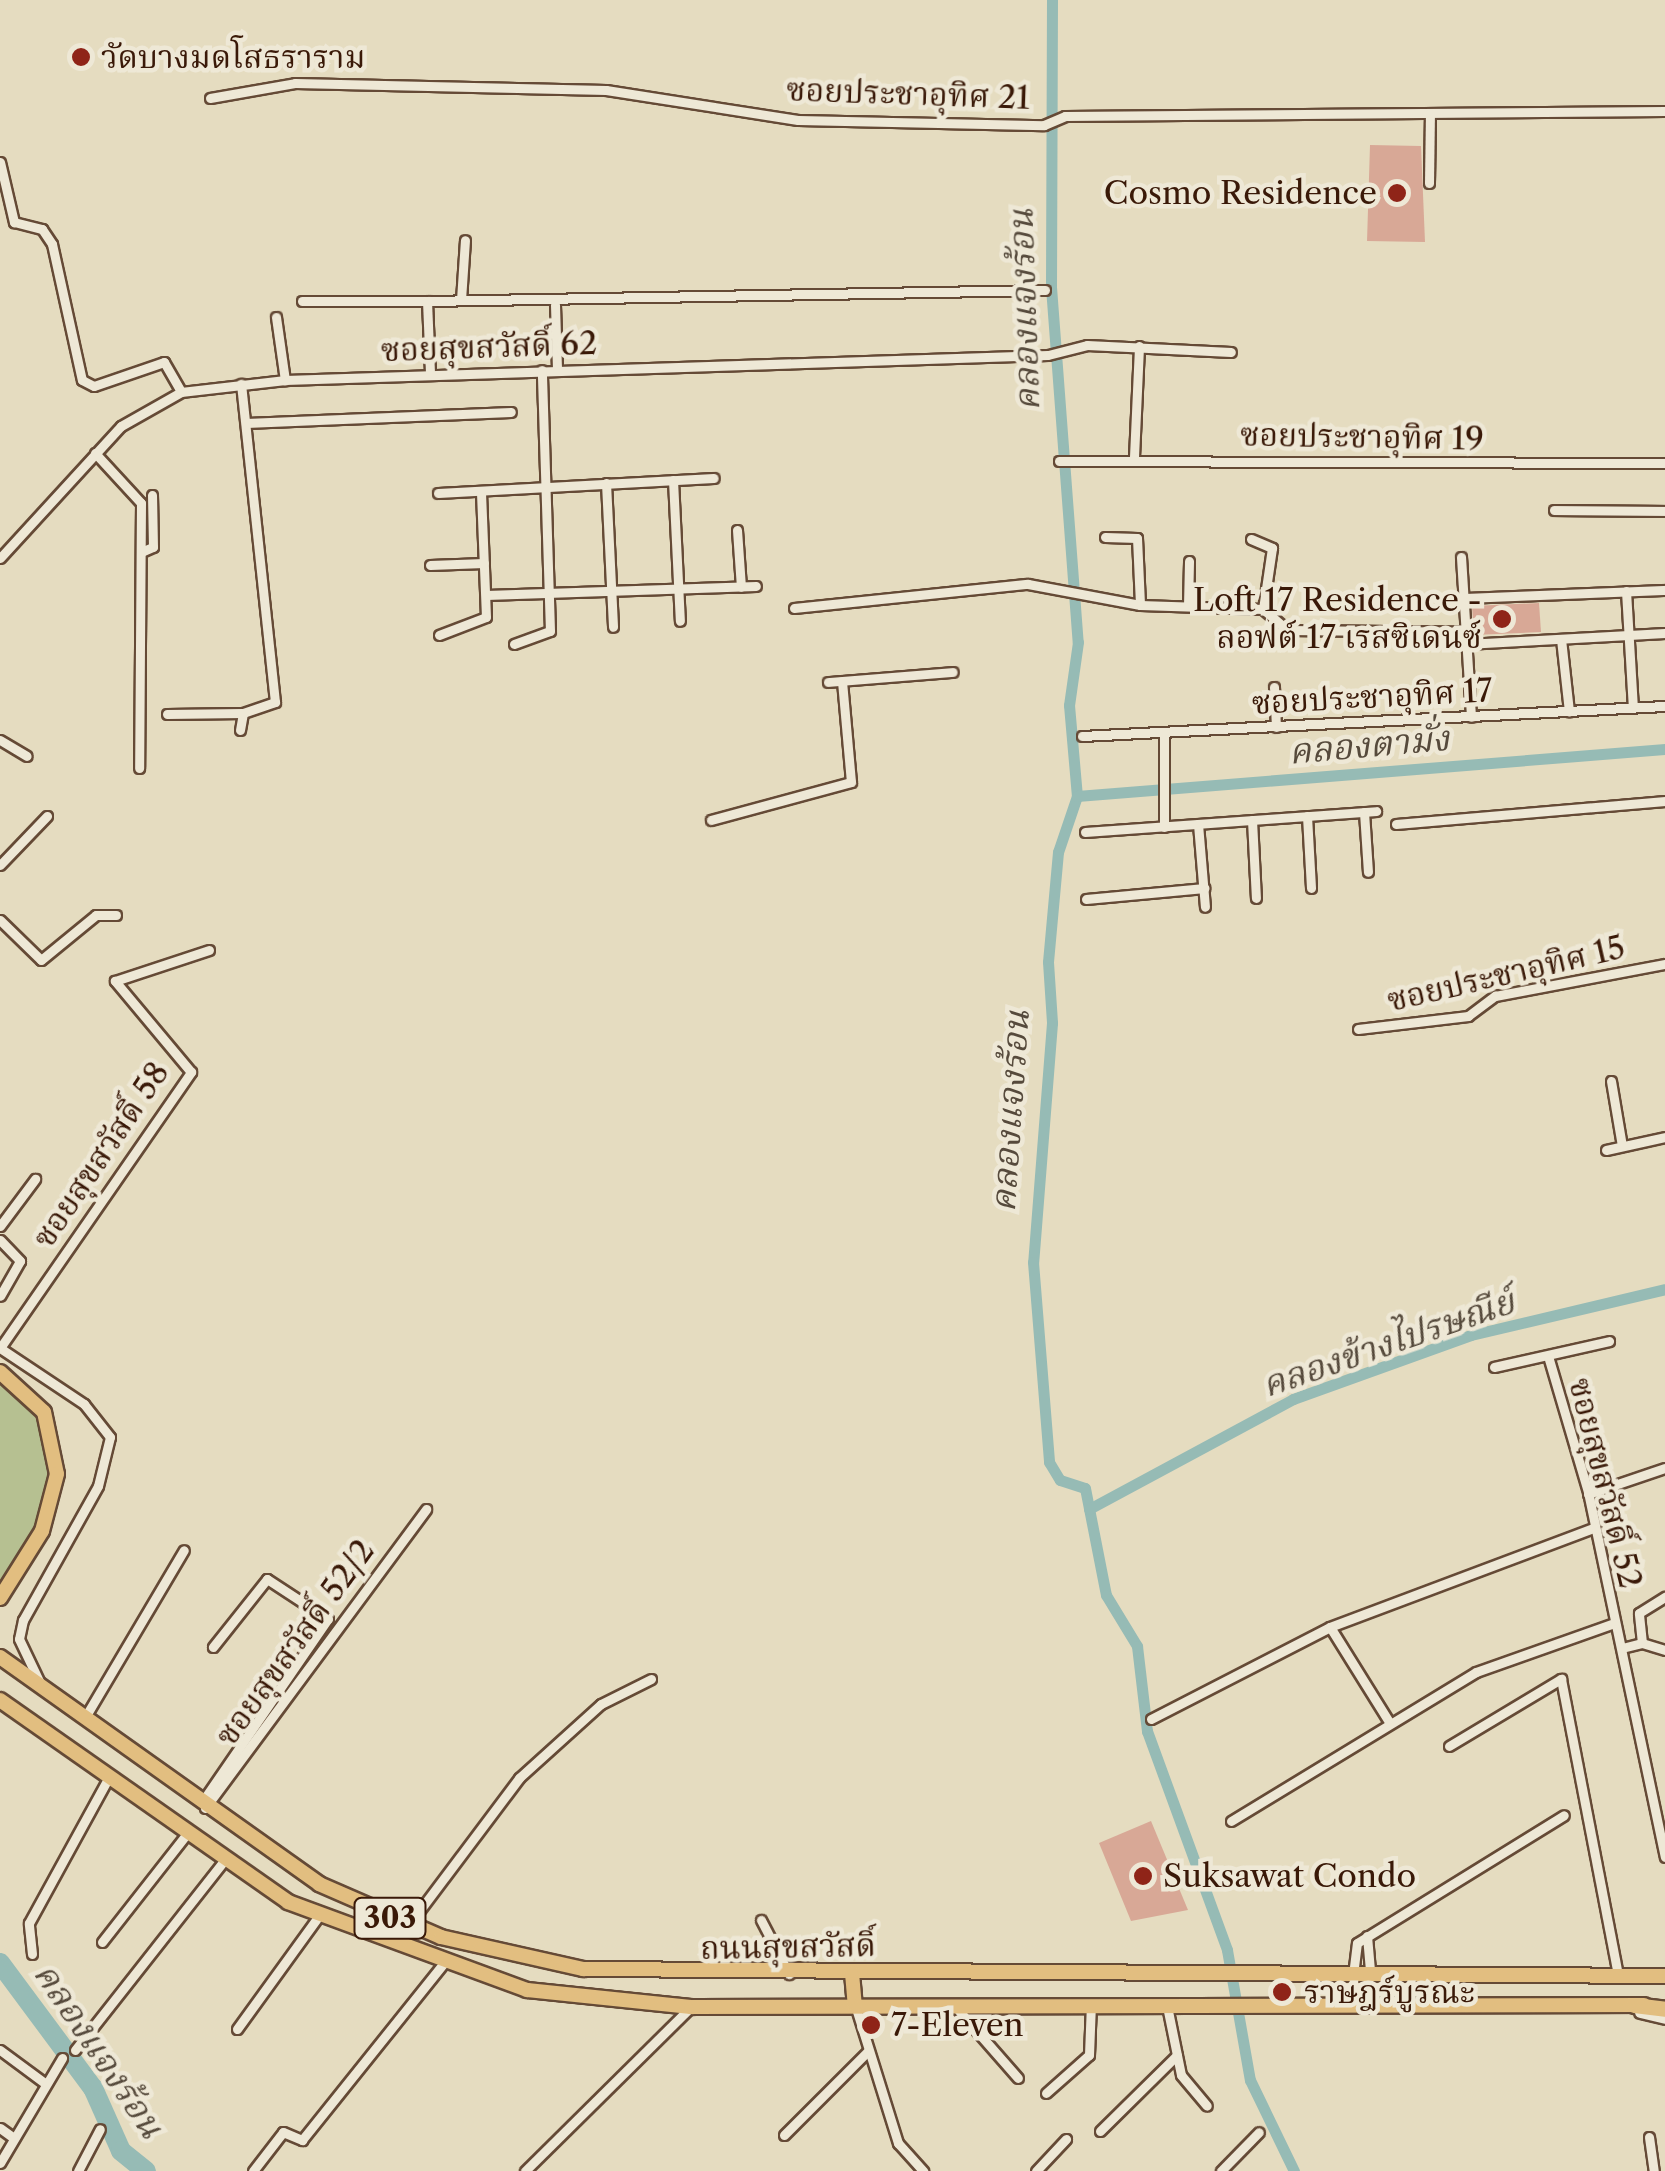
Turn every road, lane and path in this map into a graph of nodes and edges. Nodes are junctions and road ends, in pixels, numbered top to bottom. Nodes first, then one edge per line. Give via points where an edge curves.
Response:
1 (210, 98) dead end
2 (1665, 111) edge
3 (1430, 113) junction
4 (0, 162) edge
5 (1429, 183) dead end
6 (2, 188) edge
7 (465, 240) dead end
8 (1045, 290) dead end
9 (427, 300) junction
10 (461, 300) junction
11 (302, 301) dead end
12 (555, 305) dead end
13 (276, 317) dead end
14 (1139, 346) junction
15 (1232, 352) dead end
16 (542, 370) junction
17 (557, 370) junction
18 (430, 374) junction
19 (285, 380) junction
20 (241, 384) junction
21 (181, 392) junction
22 (510, 412) dead end
23 (246, 424) junction
24 (95, 453) junction
25 (1134, 457) junction
26 (1060, 461) dead end
27 (1665, 464) edge
28 (714, 478) dead end
29 (673, 480) junction
30 (606, 482) junction
31 (544, 483) junction
32 (480, 491) junction
33 (438, 493) dead end
34 (152, 494) dead end
35 (1554, 510) dead end
36 (1665, 511) edge
37 (737, 530) dead end
38 (1104, 537) dead end
39 (1251, 539) dead end
40 (141, 552) junction
41 (1461, 557) dead end
42 (0, 558) edge
43 (1188, 561) dead end
44 (484, 563) junction
45 (430, 565) dead end
46 (756, 586) dead end
47 (741, 587) junction
48 (678, 590) junction
49 (1665, 590) edge
50 (1626, 591) junction
51 (612, 592) junction
52 (548, 594) junction
53 (486, 596) junction
54 (1463, 598) junction
55 (1140, 605) junction
56 (1188, 606) junction
57 (794, 608) dead end
58 (1263, 609) junction
59 (680, 620) dead end
60 (613, 628) dead end
61 (1466, 632) junction
62 (1665, 633) edge
63 (439, 635) dead end
64 (1628, 635) junction
65 (1561, 638) junction
66 (514, 644) dead end
67 (1466, 644) junction
68 (953, 672) dead end
69 (842, 681) junction
70 (828, 682) dead end
71 (1274, 687) dead end
72 (1665, 706) edge
73 (1633, 708) junction
74 (1569, 712) junction
75 (243, 713) junction
76 (166, 714) dead end
77 (1471, 718) junction
78 (1276, 727) junction
79 (240, 730) dead end
80 (1164, 732) junction
81 (1082, 736) dead end
82 (0, 740) edge
83 (27, 756) dead end
84 (138, 768) dead end
85 (1665, 801) edge
86 (1364, 812) junction
87 (1376, 812) dead end
88 (47, 816) dead end
89 (1307, 816) junction
90 (711, 820) dead end
91 (1252, 820) junction
92 (1198, 824) junction
93 (1396, 824) dead end
94 (1164, 826) junction
95 (1085, 832) dead end
96 (0, 865) edge
97 (1368, 872) dead end
98 (1204, 888) junction
99 (1311, 888) dead end
100 (1086, 898) dead end
101 (1256, 898) dead end
102 (1205, 907) dead end
103 (116, 915) dead end
104 (0, 920) edge
105 (208, 950) dead end
106 (1665, 964) edge
107 (1358, 1030) dead end
108 (1612, 1081) dead end
109 (1665, 1137) edge
110 (1622, 1146) junction
111 (1606, 1150) dead end
112 (35, 1179) dead end
113 (0, 1226) edge
114 (0, 1240) edge
115 (0, 1296) edge
116 (1609, 1341) dead end
117 (0, 1348) edge
118 (1548, 1356) junction
119 (1494, 1366) dead end
120 (0, 1372) edge
121 (1665, 1468) edge
122 (1588, 1494) junction
123 (426, 1509) dead end
124 (1593, 1528) junction
125 (184, 1550) dead end
126 (1665, 1596) edge
127 (0, 1598) edge
128 (1614, 1623) junction
129 (1330, 1627) junction
130 (1642, 1644) junction
131 (213, 1647) dead end
132 (1622, 1648) junction
133 (1665, 1650) edge
134 (0, 1657) edge
135 (650, 1678) dead end
136 (43, 1690) junction
137 (0, 1700) edge
138 (0, 1714) edge
139 (84, 1719) junction
140 (1151, 1719) dead end
141 (1388, 1720) junction
142 (46, 1734) junction
143 (1449, 1746) dead end
144 (108, 1780) junction
145 (203, 1806) junction
146 (1564, 1815) dead end
147 (1231, 1821) dead end
148 (185, 1836) junction
149 (1663, 1837) edge
150 (1665, 1857) edge
151 (222, 1862) junction
152 (318, 1916) junction
153 (760, 1920) dead end
154 (408, 1926) junction
155 (1367, 1936) junction
156 (102, 1942) dead end
157 (32, 1954) dead end
158 (444, 1964) junction
159 (789, 1974) junction
160 (852, 1974) junction
161 (1370, 1974) junction
162 (1353, 1975) junction
163 (1618, 1976) junction
164 (1665, 1976) edge
165 (952, 2003) junction
166 (855, 2004) junction
167 (1092, 2004) junction
168 (1165, 2004) junction
169 (1612, 2005) junction
170 (1634, 2005) joint
171 (692, 2006) junction
172 (1665, 2007) edge
173 (1665, 2018) edge
174 (237, 2030) dead end
175 (0, 2050) edge
176 (75, 2050) dead end
177 (868, 2051) junction
178 (1177, 2055) junction
179 (62, 2058) dead end
180 (1018, 2078) dead end
181 (46, 2084) junction
182 (1046, 2093) dead end
183 (1207, 2106) dead end
184 (0, 2128) edge
185 (100, 2129) dead end
186 (1100, 2131) dead end
187 (1259, 2132) dead end
188 (784, 2135) dead end
189 (1649, 2136) dead end
190 (14, 2138) junction
191 (1066, 2139) dead end
192 (0, 2163) edge
193 (78, 2171) edge
194 (253, 2171) edge
195 (524, 2171) edge
196 (923, 2171) edge
197 (1036, 2171) edge
198 (1221, 2171) edge
199 (1654, 2171) edge

1 - 3 street, ซอยประชาอุทิศ 21 via 295,83 606,90 798,120 1044,125 1065,116
2 - 3 street, ซอยประชาอุทิศ 21
3 - 5 street
4 - 6 street
6 - 21 street via 14,222 42,230 52,244 82,380 94,386 164,362
7 - 10 street
8 - 10 street
9 - 10 street
9 - 11 street
9 - 18 street
12 - 17 street
13 - 19 street
14 - 15 street, ซอยสุขสวัสดิ์ 62
14 - 17 street, ซอยสุขสวัสดิ์ 62 via 1087,345 1048,355
14 - 25 street
16 - 17 street, ซอยสุขสวัสดิ์ 62
16 - 18 street, ซอยสุขสวัสดิ์ 62
16 - 31 street
18 - 19 street, ซอยสุขสวัสดิ์ 62
19 - 20 street, ซอยสุขสวัสดิ์ 62
20 - 21 street, ซอยสุขสวัสดิ์ 62
20 - 23 street
21 - 24 street, ซอยสุขสวัสดิ์ 62 via 135,413
22 - 23 street
23 - 75 street via 275,702
24 - 40 street via 138,493
24 - 42 street, ซอยสุขสวัสดิ์ 62
25 - 26 street, ซอยประชาอุทิศ 19
25 - 27 street, ซอยประชาอุทิศ 19
28 - 29 street
29 - 30 street
29 - 48 street
30 - 31 street
30 - 51 street
31 - 32 street
31 - 52 street
32 - 33 street
32 - 44 street
34 - 40 street via 152,547
35 - 36 street
37 - 47 street
38 - 55 street via 1138,538
39 - 58 street via 1272,548
40 - 84 street
41 - 54 street
43 - 56 street
44 - 45 street
44 - 53 street
46 - 47 street
47 - 48 street
48 - 51 street
48 - 59 street
49 - 50 street
50 - 54 street
50 - 64 street
51 - 52 street
51 - 60 street
52 - 53 street
52 - 66 street via 550,631
53 - 63 street via 484,620
54 - 61 street
55 - 56 street
55 - 57 street via 1068,586
56 - 58 street
58 - 61 street via 1287,630
61 - 67 street
62 - 64 street
64 - 65 street
64 - 73 street
65 - 67 street
65 - 74 street
67 - 77 street
68 - 69 street
69 - 70 street
69 - 90 street via 852,782
71 - 78 street
72 - 73 street, ซอยประชาอุทิศ 17
73 - 74 street, ซอยประชาอุทิศ 17
74 - 77 street, ซอยประชาอุทิศ 17
75 - 76 street
75 - 79 street
77 - 78 street, ซอยประชาอุทิศ 17
78 - 80 street, ซอยประชาอุทิศ 17
80 - 81 street, ซอยประชาอุทิศ 17
80 - 94 street
82 - 83 street
85 - 93 street
86 - 87 street
86 - 89 street
86 - 97 street
88 - 96 street
89 - 91 street
89 - 99 street
91 - 92 street
91 - 101 street
92 - 94 street
92 - 98 street
94 - 95 street
98 - 100 street
98 - 102 street
103 - 104 street via 96,915 41,960
105 - 117 street, ซอยสุขสวัสดิ์ 58 via 116,980 191,1072
106 - 107 street, ซอยประชาอุทิศ 15 via 1495,996 1468,1016
108 - 110 street
109 - 110 street
110 - 111 street
112 - 113 street
114 - 115 street via 20,1260
116 - 118 street
117 - 136 street via 84,1404 110,1437 98,1486 23,1620 22,1649
118 - 119 street
118 - 122 street, ซอยสุขสวัสดิ์ 52
120 - 127 main road via 44,1412 57,1474 42,1531
121 - 122 street
122 - 124 street, ซอยสุขสวัสดิ์ 52
123 - 145 street, ซอยสุขสวัสดิ์ 52/2
124 - 128 street, ซอยสุขสวัสดิ์ 52
124 - 129 street
125 - 139 street
126 - 130 street via 1639,1613
128 - 132 street, ซอยสุขสวัสดิ์ 52
128 - 141 street via 1495,1664
129 - 140 street
129 - 141 street
130 - 132 street
130 - 133 street
131 - 145 street via 266,1579 328,1618
132 - 149 street, ซอยสุขสวัสดิ์ 52
134 - 136 main road, ถนนสุขสวัสดิ์ / 303
135 - 154 street via 601,1704 519,1778
136 - 139 main road, ถนนสุขสวัสดิ์ / 303
137 - 142 main road, ถนนสุขสวัสดิ์ / 303
138 - 142 main road
139 - 145 main road, ถนนสุขสวัสดิ์ / 303
141 - 147 street
142 - 144 main road, ถนนสุขสวัสดิ์ / 303
143 - 163 street via 1561,1679
144 - 148 main road, ถนนสุขสวัสดิ์ / 303
144 - 157 street via 29,1923
145 - 154 main road, ถนนสุขสวัสดิ์ / 303 via 319,1884
146 - 155 street
148 - 151 main road, ถนนสุขสวัสดิ์ / 303
148 - 156 street
149 - 150 street, ซอยสุขสวัสดิ์ 52
151 - 152 main road, ถนนสุขสวัสดิ์ / 303
151 - 176 street
152 - 158 main road, ถนนสุขสวัสดิ์ / 303
152 - 174 street
153 - 159 street
154 - 159 main road, ถนนสุขสวัสดิ์ / 303 via 583,1969
155 - 161 street
155 - 162 street via 1355,1948
158 - 171 main road, ถนนสุขสวัสดิ์ / 303 via 548,1994
158 - 194 street via 302,2140 283,2132
159 - 160 main road, ถนนสุขสวัสดิ์ / 303
160 - 162 main road, ถนนสุขสวัสดิ์ / 303
160 - 166 main road
161 - 162 main road, ถนนสุขสวัสดิ์ / 303
161 - 163 main road, ถนนสุขสวัสดิ์ / 303
163 - 164 main road, ถนนสุขสวัสดิ์ / 303
165 - 166 main road, ถนนสุขสวัสดิ์ / 303
165 - 167 main road, ถนนสุขสวัสดิ์ / 303
165 - 180 street
166 - 171 main road, ถนนสุขสวัสดิ์ / 303
166 - 177 street
167 - 168 main road, ถนนสุขสวัสดิ์ / 303
167 - 182 street via 1089,2055
168 - 169 main road, ถนนสุขสวัสดิ์ / 303
168 - 178 street
169 - 170 main road, ถนนสุขสวัสดิ์ / 303
169 - 173 street
170 - 172 highway
171 - 195 street
175 - 181 street
177 - 188 street
177 - 196 street via 898,2143
178 - 183 street
178 - 186 street
179 - 181 street
181 - 190 street
184 - 190 street
185 - 193 street
187 - 198 street
189 - 199 street
190 - 192 street
191 - 197 street

